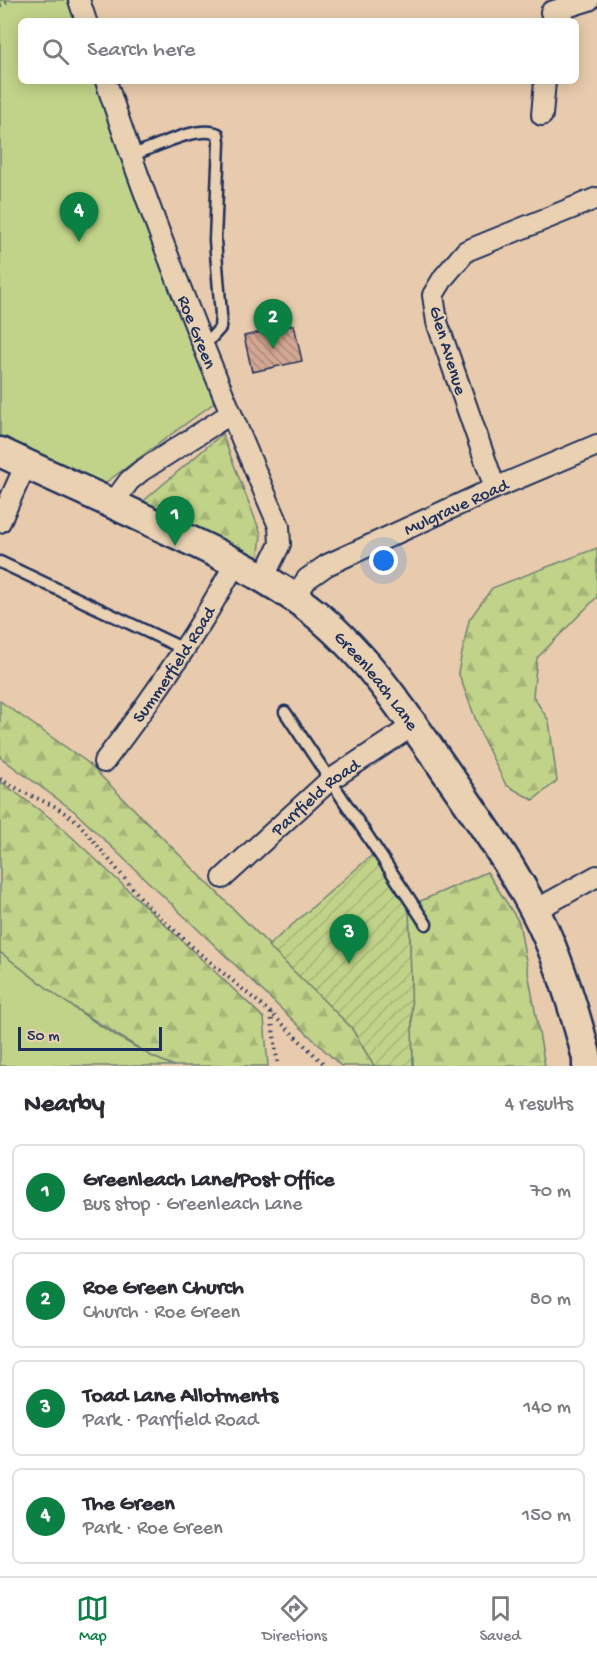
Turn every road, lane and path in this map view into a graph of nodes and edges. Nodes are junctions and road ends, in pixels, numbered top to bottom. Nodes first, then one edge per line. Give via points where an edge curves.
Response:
1 (11, 0) edge
2 (589, 0) edge
3 (0, 5) edge
4 (552, 11) edge
5 (107, 84) edge
6 (545, 84) edge
7 (542, 115) dead end
8 (130, 156) junction
9 (597, 198) edge
10 (204, 346) junction
11 (230, 414) junction
12 (597, 445) edge
13 (0, 452) edge
14 (26, 464) junction
15 (495, 488) junction
16 (113, 504) junction
17 (0, 522) edge
18 (0, 562) edge
19 (236, 562) junction
20 (263, 579) junction
21 (294, 598) junction
22 (186, 650) junction
23 (285, 712) dead end
24 (414, 725) junction
25 (104, 762) dead end
26 (0, 779) edge
27 (330, 780) junction
28 (597, 876) edge
29 (223, 878) dead end
30 (534, 911) junction
31 (426, 924) dead end
32 (271, 1013) junction
33 (278, 1066) edge
34 (326, 1066) edge
35 (587, 1066) edge

1 - 3 path
2 - 4 street
5 - 8 street, Roe Green
6 - 7 street
8 - 10 street, Roe Green
8 - 10 lane via 197,132 218,134 215,240 221,315 220,328
9 - 15 street, Glen Avenue via 466,251 433,295 437,322
10 - 11 street, Roe Green
11 - 16 street via 141,471
11 - 20 street, Roe Green via 279,526 280,544
12 - 15 street, Mulgrave Road
13 - 14 street, Greenleach Lane
14 - 16 street, Greenleach Lane
14 - 17 street
15 - 21 street, Mulgrave Road via 327,565 307,579
16 - 19 street, Greenleach Lane
18 - 22 lane
19 - 20 street, Greenleach Lane
19 - 22 street, Summerfield Road
20 - 21 street, Greenleach Lane
21 - 24 street, Greenleach Lane via 345,639
22 - 25 street, Summerfield Road
23 - 27 lane
24 - 27 street, Parrfield Road
24 - 30 street, Greenleach Lane via 485,828
26 - 32 path via 77,821 145,903
27 - 29 street, Parrfield Road
27 - 31 lane
28 - 30 street
30 - 35 street, Greenleach Lane via 571,998
32 - 33 path
32 - 34 path

